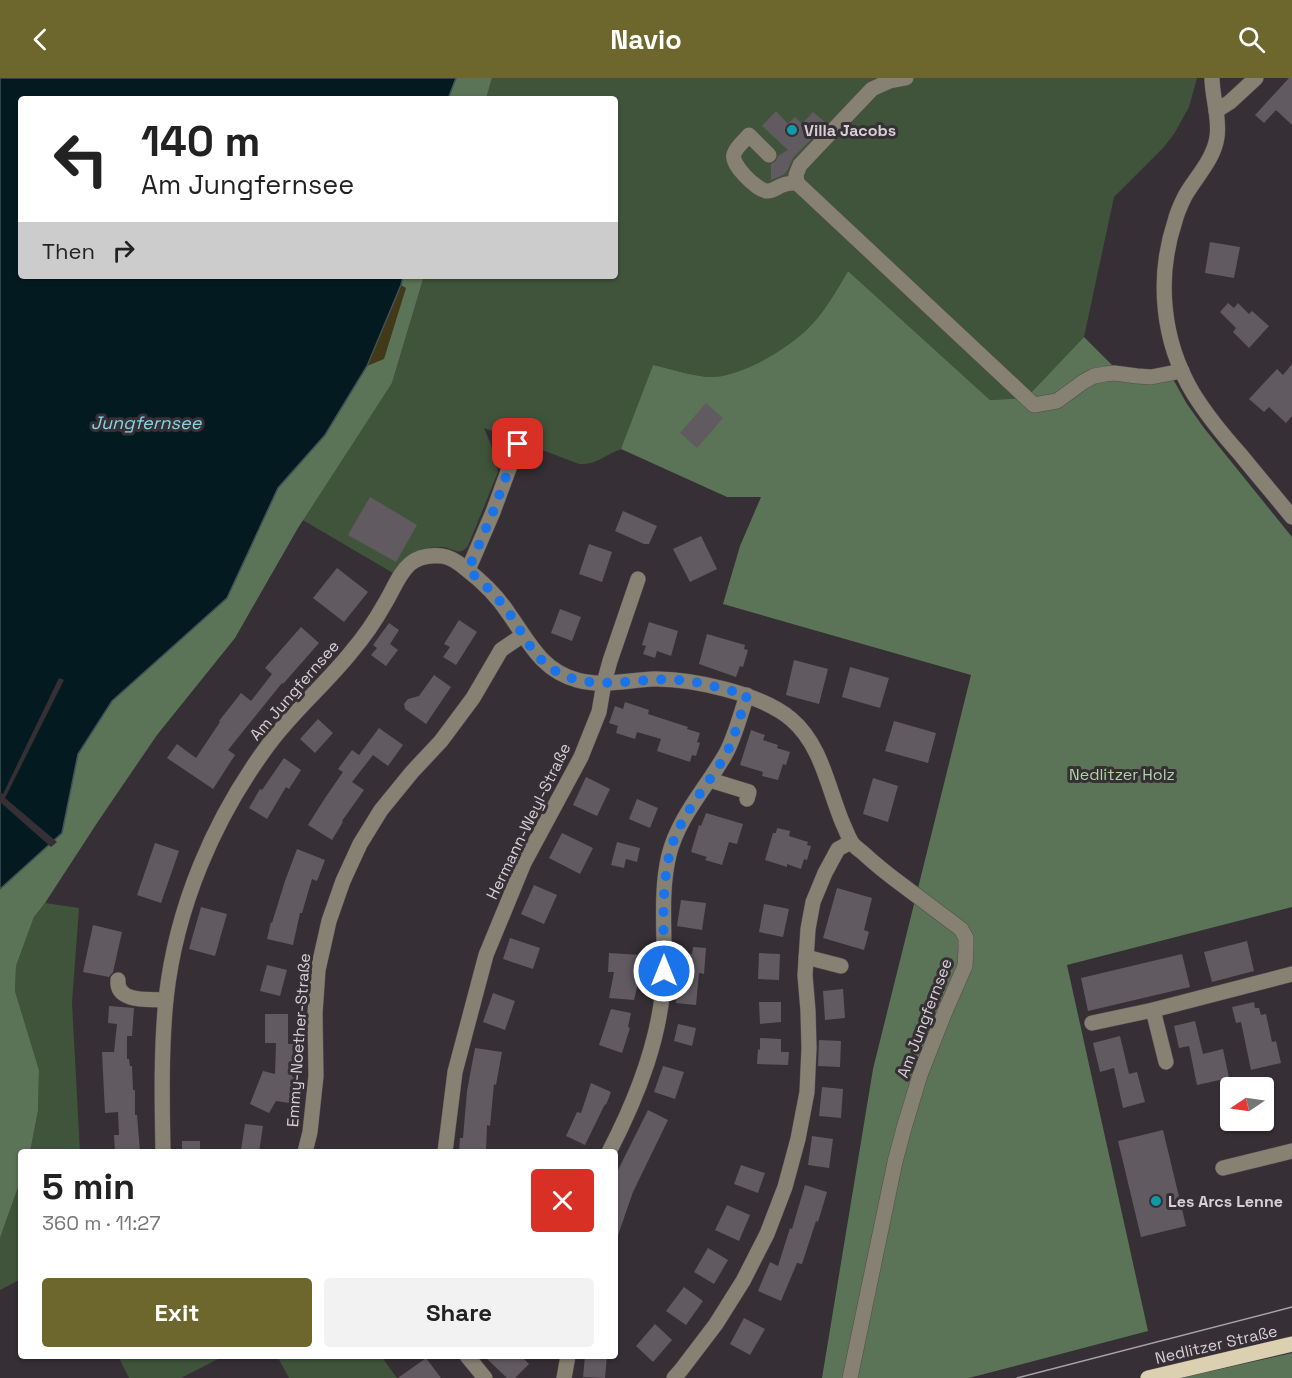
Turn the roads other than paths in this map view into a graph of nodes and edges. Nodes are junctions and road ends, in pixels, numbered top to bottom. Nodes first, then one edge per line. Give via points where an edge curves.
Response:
1 (906, 78) edge
2 (1212, 78) edge
3 (1256, 78) edge
4 (1216, 111) junction
5 (769, 155) dead end
6 (797, 183) junction
7 (1182, 371) junction
8 (518, 444) dead end
9 (1292, 517) edge
10 (468, 570) junction
11 (638, 579) dead end
12 (522, 635) junction
13 (603, 683) junction
14 (747, 695) junction
15 (710, 780) junction
16 (747, 799) dead end
17 (851, 842) junction
18 (806, 957) junction
19 (841, 966) dead end
20 (1292, 974) edge
21 (118, 980) dead end
22 (166, 1000) junction
23 (1153, 1010) junction
24 (1092, 1023) dead end
25 (1166, 1062) dead end
26 (164, 1149) edge
27 (306, 1149) edge
28 (445, 1149) edge
29 (611, 1149) edge
30 (1292, 1151) edge
31 (1223, 1168) dead end
32 (1292, 1344) edge
33 (469, 1359) edge
34 (567, 1359) edge
35 (484, 1378) edge
36 (564, 1378) edge
37 (674, 1378) edge
38 (849, 1378) edge
39 (1148, 1378) edge

1 - 6 street via 872,88 800,165
2 - 4 street
3 - 4 street
4 - 7 street via 1215,147 1184,198 1166,256 1164,303 1173,349
5 - 6 street via 749,135 733,158 738,168 765,191
6 - 7 street via 1034,405 1057,400 1094,376 1114,373 1151,377
7 - 9 street via 1208,415
8 - 10 street
10 - 12 street, Am Jungfernsee via 497,597
10 - 22 street, Am Jungfernsee via 440,555 411,562 352,651 270,742 240,787 198,871 178,932
11 - 13 street, Hermann-Weyl-Straße
12 - 13 street, Am Jungfernsee via 547,665 562,674
12 - 27 street, Emmy-Noether-Straße via 501,650 454,724 381,810 343,881 318,970 316,1076
13 - 14 street, Am Jungfernsee via 683,680
13 - 28 street, Hermann-Weyl-Straße via 599,712 581,757 524,863 486,955 455,1072
14 - 15 street via 727,753
14 - 17 street, Am Jungfernsee via 792,720 812,743
15 - 16 street via 749,792
15 - 29 street via 687,814 669,855 661,1007 645,1072
17 - 18 street via 838,849 813,902
17 - 38 street, Am Jungfernsee via 880,869 961,929 966,948 965,966 920,1075 904,1128
18 - 19 street
18 - 37 street via 807,1092 785,1187 743,1281
20 - 23 street
21 - 22 street via 121,993 127,997
22 - 26 street, Am Jungfernsee
23 - 24 street
23 - 25 street
30 - 31 street
32 - 39 main road, Nedlitzer Straße
33 - 35 street
34 - 36 street

